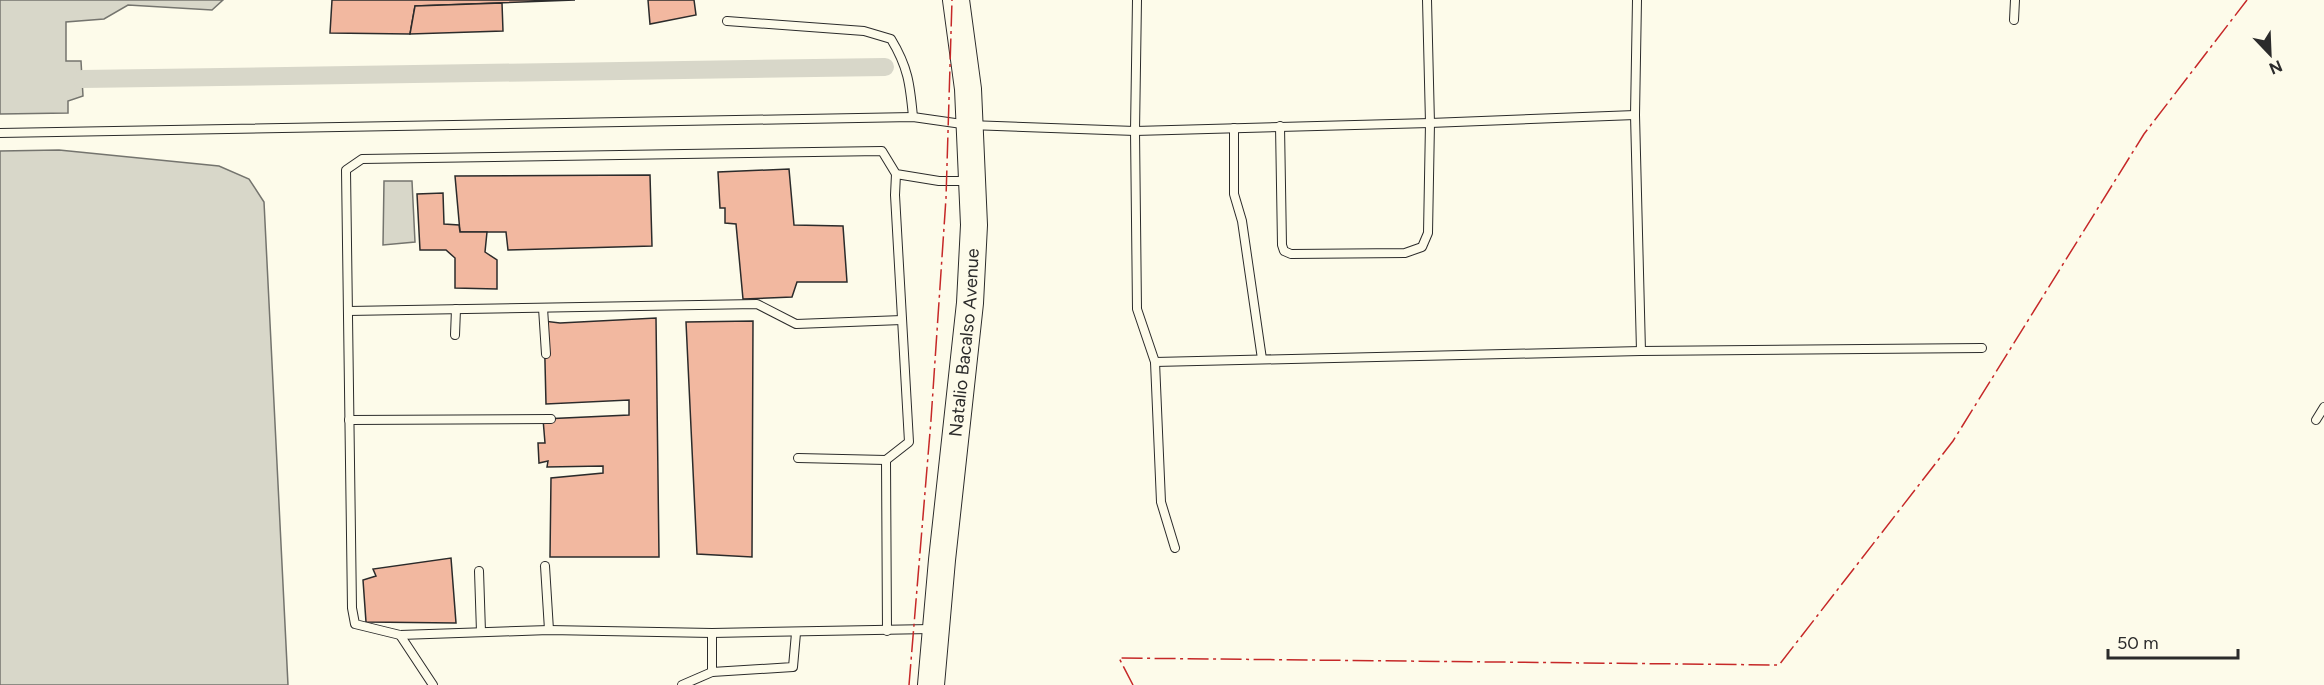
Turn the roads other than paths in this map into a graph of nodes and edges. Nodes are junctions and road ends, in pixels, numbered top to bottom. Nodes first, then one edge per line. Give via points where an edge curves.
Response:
1 (956, 0) edge
2 (1137, 0) edge
3 (1427, 0) edge
4 (1637, 0) edge
5 (2015, 0) edge
6 (2014, 20) dead end
7 (728, 21) dead end
8 (1635, 115) junction
9 (913, 117) junction
10 (1430, 123) junction
11 (969, 125) junction
12 (1280, 126) junction
13 (1234, 128) junction
14 (1135, 131) junction
15 (0, 133) edge
16 (896, 174) junction
17 (971, 181) junction
18 (543, 308) junction
19 (456, 309) junction
20 (348, 311) junction
21 (902, 320) junction
22 (455, 335) dead end
23 (1982, 348) dead end
24 (1641, 351) junction
25 (546, 354) dead end
26 (1262, 359) junction
27 (1155, 362) junction
28 (2324, 407) edge
29 (551, 419) dead end
30 (349, 420) junction
31 (2316, 420) dead end
32 (798, 458) dead end
33 (886, 460) junction
34 (1174, 548) dead end
35 (545, 566) dead end
36 (479, 571) dead end
37 (936, 629) junction
38 (549, 630) junction
39 (887, 631) junction
40 (482, 632) junction
41 (712, 633) junction
42 (796, 633) junction
43 (400, 635) junction
44 (711, 672) junction
45 (433, 685) edge
46 (682, 685) edge
47 (931, 685) edge

1 - 11 highway, Natalio Bacalso Avenue
2 - 14 lane
3 - 10 lane
4 - 8 lane
5 - 6 lane
7 - 9 lane via 864,31 891,39 903,60
8 - 10 lane
8 - 24 lane
9 - 11 lane
9 - 15 lane
10 - 12 lane
10 - 12 lane via 1428,233 1422,247 1405,253 1284,251
11 - 14 lane
11 - 17 highway, Natalio Bacalso Avenue
12 - 13 lane
13 - 14 lane
13 - 26 lane via 1234,194 1242,221
14 - 27 lane via 1137,309
16 - 17 lane
16 - 20 lane via 882,151 362,159 346,170
16 - 21 lane
17 - 37 highway, Natalio Bacalso Avenue via 974,225 970,303
18 - 19 lane
18 - 21 lane via 758,304 796,324
18 - 25 lane
19 - 20 lane
19 - 22 lane
20 - 30 lane
21 - 33 lane via 909,442
23 - 24 lane
24 - 26 lane
26 - 27 lane
27 - 34 lane via 1161,502
28 - 31 lane
29 - 30 lane
30 - 43 lane via 355,624
32 - 33 lane
33 - 39 lane
35 - 38 lane
36 - 40 lane
37 - 39 lane
37 - 47 highway, Natalio Bacalso Avenue
38 - 40 lane
38 - 41 lane
39 - 42 lane
40 - 43 lane
41 - 42 lane
41 - 44 lane
42 - 44 lane via 793,667
43 - 45 lane
44 - 46 lane

